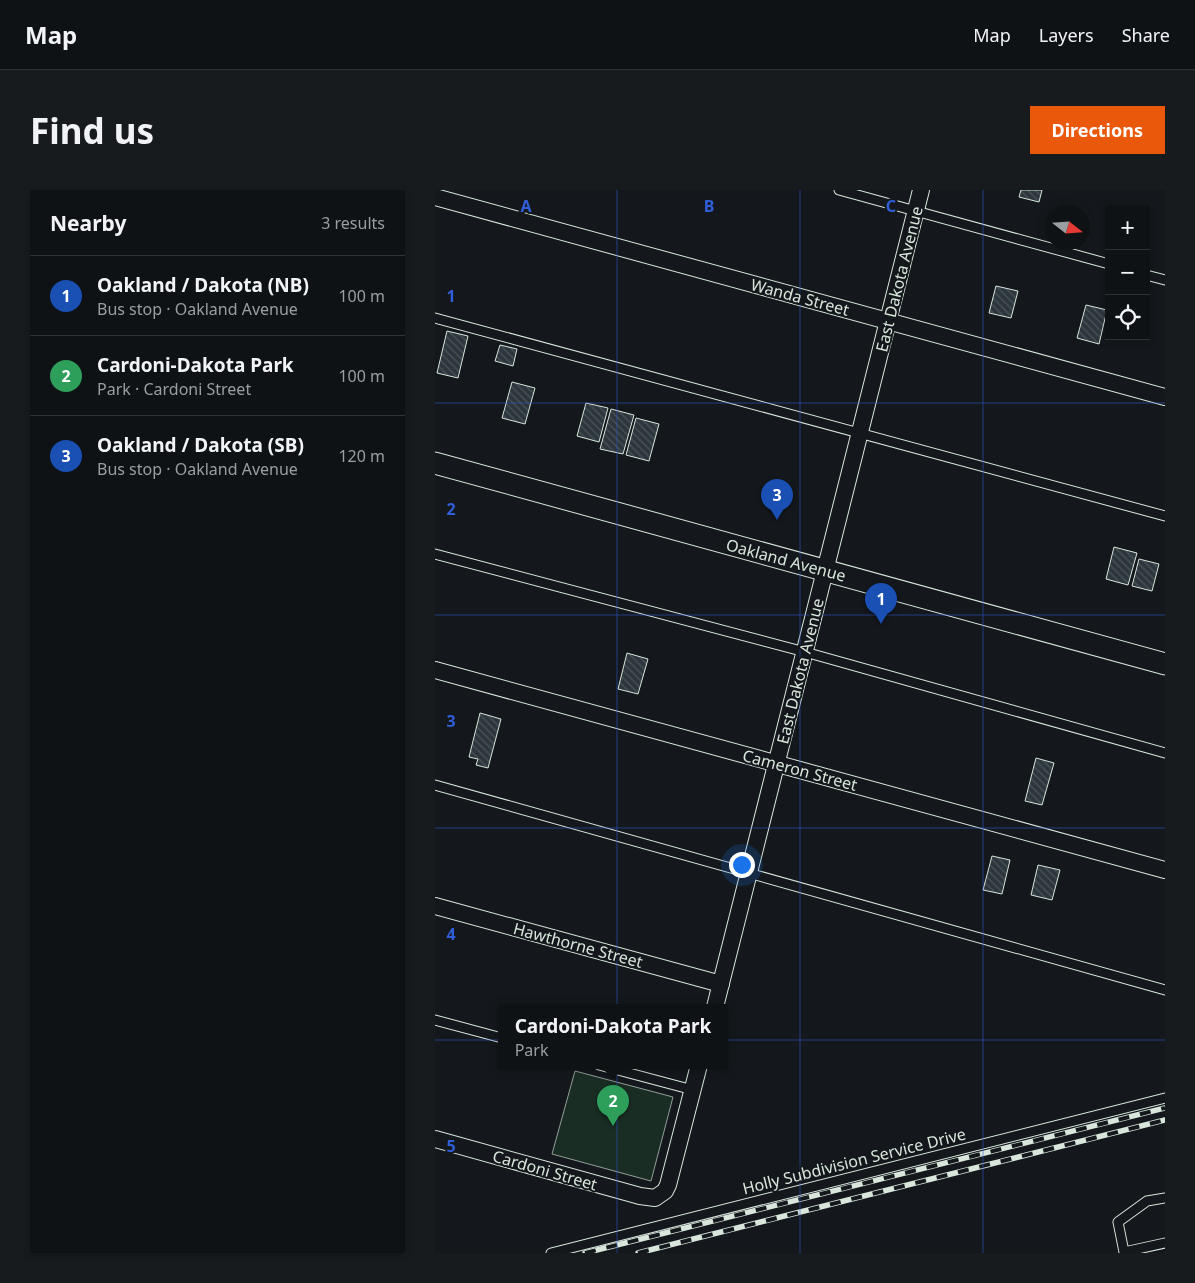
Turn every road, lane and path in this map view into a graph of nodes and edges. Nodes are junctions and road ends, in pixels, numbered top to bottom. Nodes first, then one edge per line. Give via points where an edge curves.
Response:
1 (839, 190) edge
2 (921, 190) edge
3 (435, 196) edge
4 (916, 211) junction
5 (1105, 263) edge
6 (1150, 276) edge
7 (1165, 280) edge
8 (435, 318) edge
9 (888, 321) junction
10 (1165, 397) edge
11 (860, 432) junction
12 (435, 463) edge
13 (1165, 516) edge
14 (435, 554) edge
15 (825, 570) junction
16 (805, 652) junction
17 (1165, 664) edge
18 (435, 670) edge
19 (1165, 753) edge
20 (777, 764) junction
21 (435, 785) edge
22 (1165, 870) edge
23 (749, 873) junction
24 (435, 906) edge
25 (721, 984) junction
26 (1165, 990) edge
27 (716, 1004) edge
28 (435, 1020) edge
29 (498, 1037) edge
30 (614, 1069) edge
31 (698, 1069) edge
32 (693, 1090) junction
33 (1165, 1098) edge
34 (435, 1139) edge
35 (1165, 1198) edge
36 (1165, 1243) edge
37 (551, 1253) edge

1 - 4 lane
2 - 4 street, East Dakota Avenue
3 - 9 street, Wanda Street
4 - 5 lane
4 - 9 street, East Dakota Avenue
6 - 7 lane
8 - 11 lane
9 - 10 street, Wanda Street
9 - 11 street, East Dakota Avenue
11 - 13 lane
11 - 15 street, East Dakota Avenue
12 - 15 street, Oakland Avenue
14 - 16 lane
15 - 16 street, East Dakota Avenue
15 - 17 street, Oakland Avenue
16 - 19 lane
16 - 20 street, East Dakota Avenue
18 - 20 street, Cameron Street
20 - 22 street, Cameron Street
20 - 23 street, East Dakota Avenue
21 - 23 lane
23 - 25 street, East Dakota Avenue
23 - 26 lane
24 - 25 street, Hawthorne Street
25 - 27 street, East Dakota Avenue
28 - 29 lane
30 - 32 lane
31 - 32 street
32 - 34 street, Cardoni Street via 668,1185 655,1198
33 - 37 lane, Holly Subdivision Service Drive
35 - 36 lane via 1147,1201 1118,1222 1124,1252

